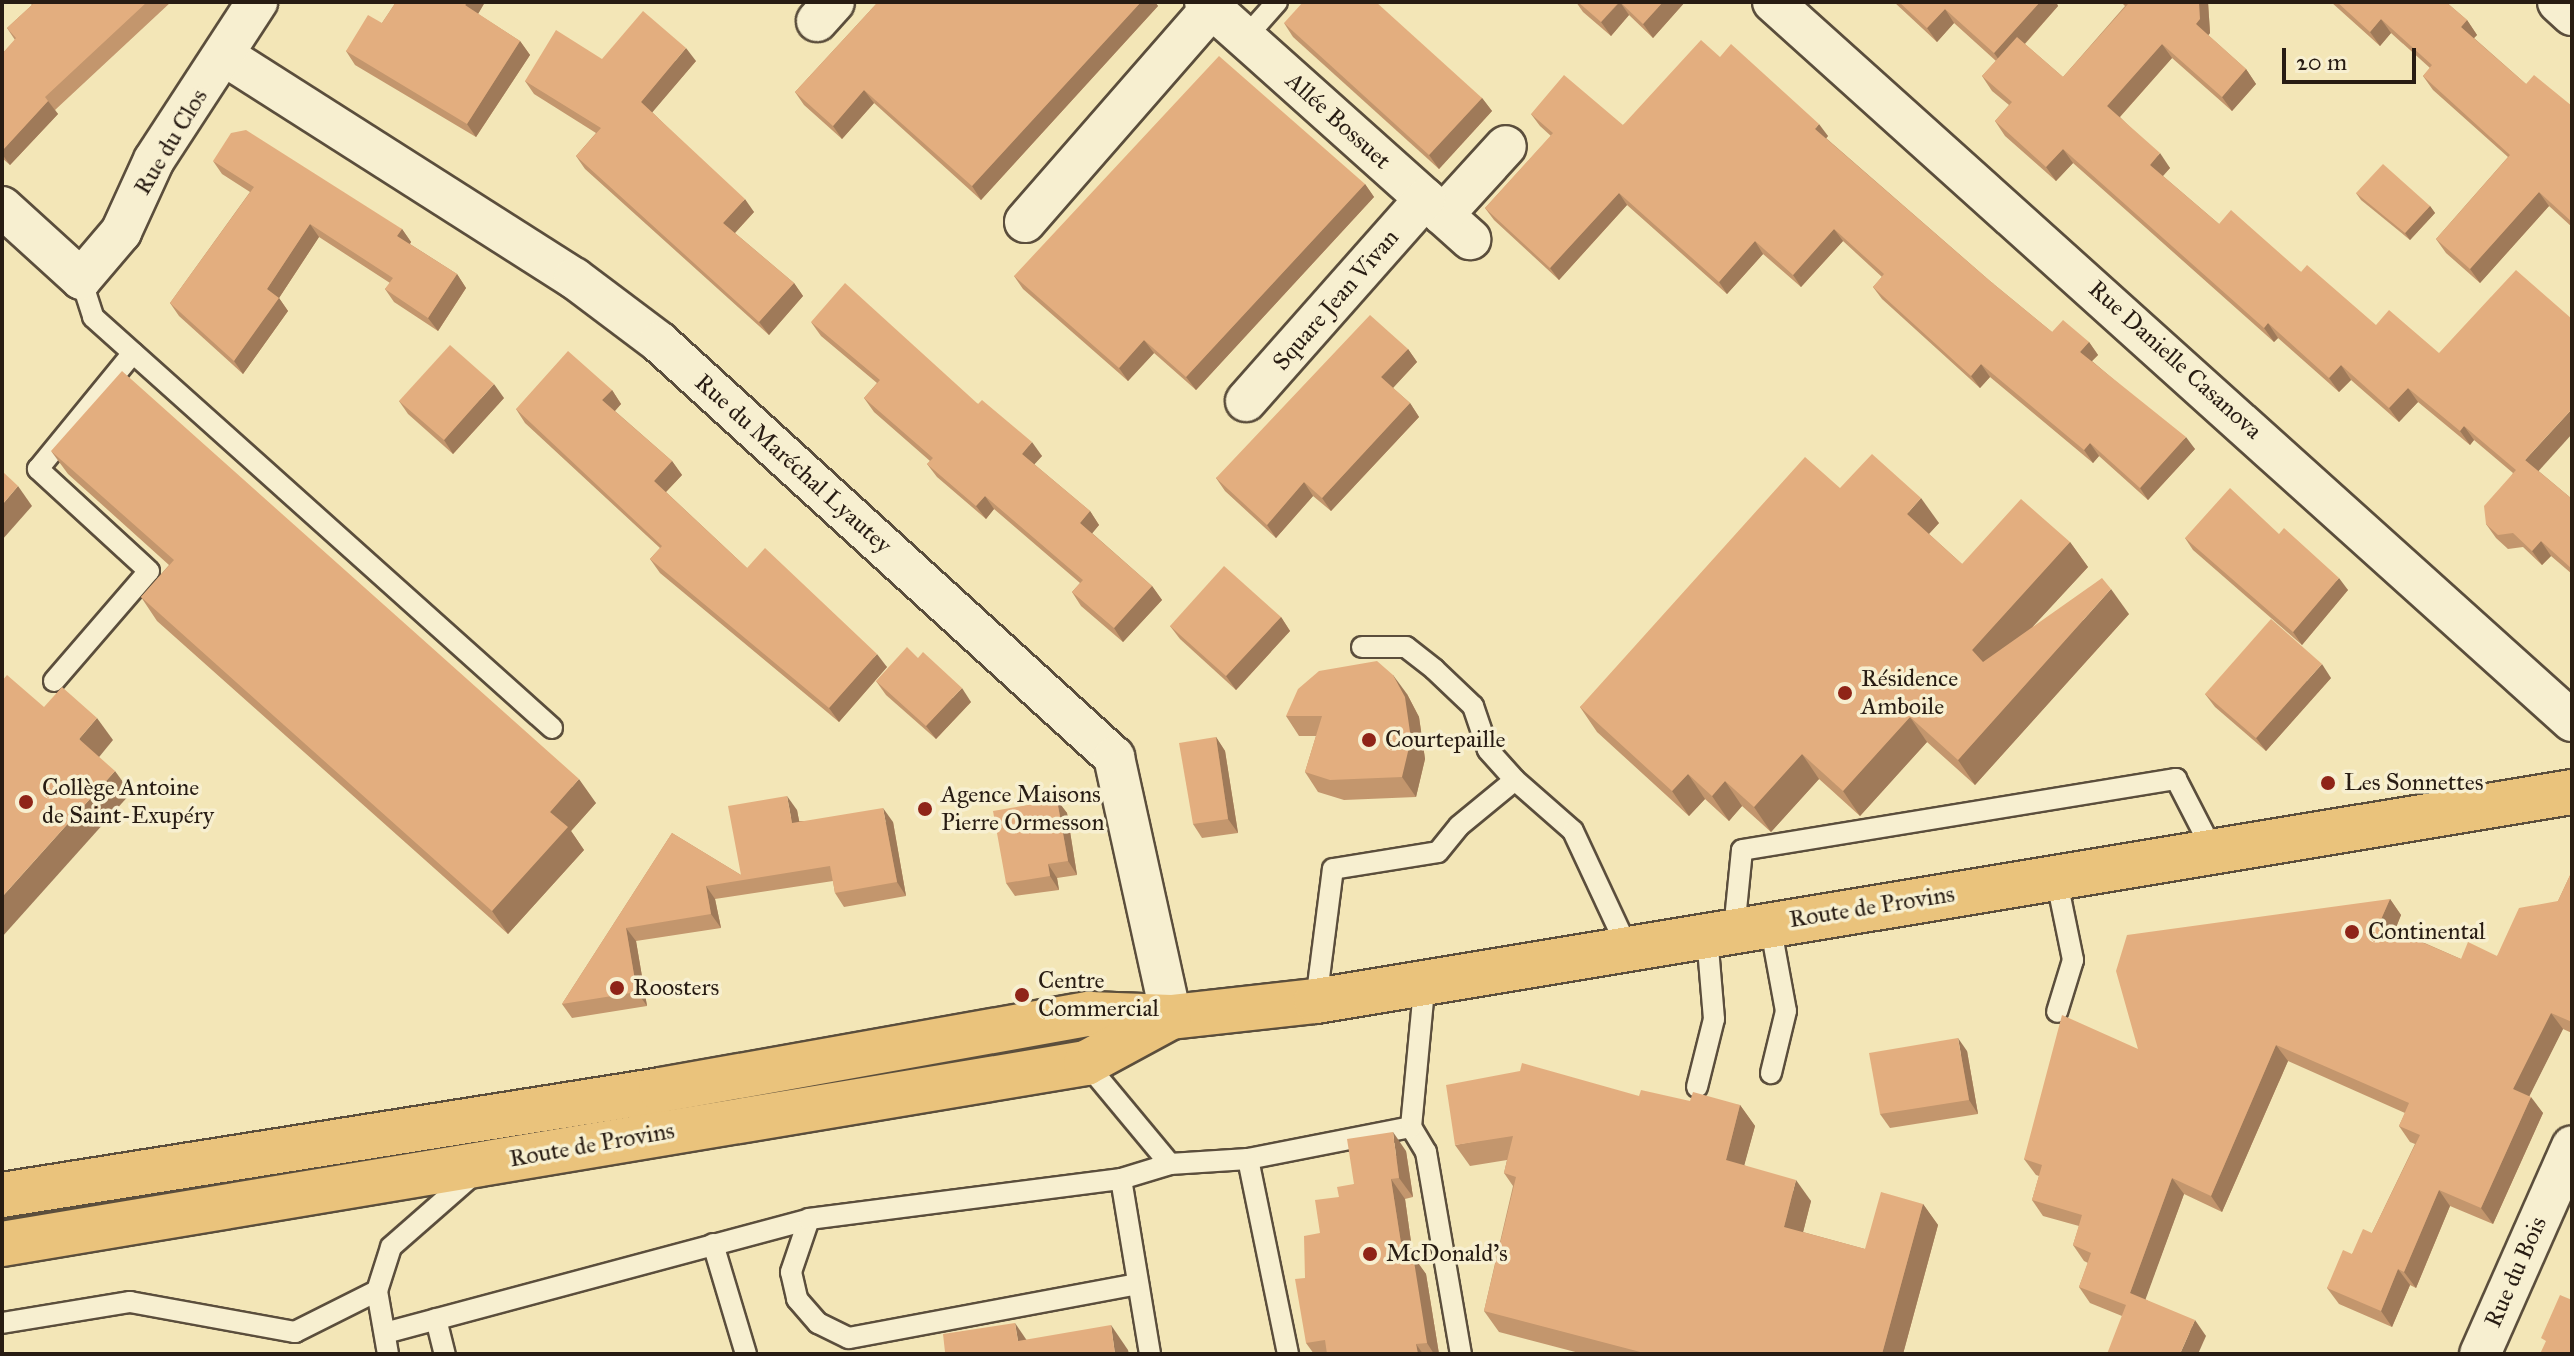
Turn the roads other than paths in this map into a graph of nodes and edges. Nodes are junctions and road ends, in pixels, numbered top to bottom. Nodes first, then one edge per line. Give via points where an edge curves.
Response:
1 (257, 2) edge
2 (1277, 2) edge
3 (1773, 2) edge
4 (2558, 2) edge
5 (1209, 5) edge
6 (2572, 15) edge
7 (1245, 38) junction
8 (225, 56) junction
9 (1506, 146) dead end
10 (2, 207) edge
11 (1446, 218) junction
12 (1025, 222) dead end
13 (81, 279) junction
14 (133, 353) junction
15 (1246, 401) dead end
16 (1362, 647) dead end
17 (54, 681) dead end
18 (2572, 721) edge
19 (552, 728) dead end
20 (1515, 780) junction
21 (2572, 792) edge
22 (2213, 851) junction
23 (2056, 877) junction
24 (1737, 929) junction
25 (1627, 947) junction
26 (1425, 980) junction
27 (1316, 1001) junction
28 (2057, 1012) dead end
29 (1171, 1017) junction
30 (1086, 1063) junction
31 (1771, 1073) dead end
32 (1697, 1087) dead end
33 (1411, 1127) junction
34 (2572, 1146) edge
35 (1248, 1159) junction
36 (486, 1163) junction
37 (1170, 1164) junction
38 (1121, 1179) junction
39 (2, 1195) edge
40 (809, 1219) junction
41 (2, 1244) edge
42 (713, 1244) junction
43 (1138, 1284) junction
44 (377, 1291) junction
45 (436, 1319) junction
46 (2, 1323) edge
47 (385, 1333) junction
48 (1290, 1353) edge
49 (388, 1354) edge
50 (445, 1354) edge
51 (746, 1354) edge
52 (1150, 1354) edge
53 (1461, 1354) edge
54 (2480, 1354) edge

1 - 8 street, Rue du Clos
2 - 7 lane
3 - 18 street, Rue Danielle Casanova
4 - 6 street
5 - 7 street, Allée Bossuet
5 - 12 street
7 - 11 street, Allée Bossuet
8 - 13 street, Rue du Clos via 154,160 121,232
8 - 29 street, Rue du Maréchal Lyautey via 574,278 659,342 1114,757
9 - 11 street, Square Jean Vivan
10 - 13 street
11 - 15 street, Square Jean Vivan
13 - 14 lane via 93,317
14 - 17 lane via 38,469 149,571
14 - 19 lane
16 - 20 lane via 1406,647 1434,669 1473,706 1488,750
20 - 25 lane via 1573,831
20 - 27 lane via 1459,826 1438,852 1333,869
21 - 22 main road, Route de Provins
22 - 23 main road, Route de Provins
22 - 24 lane via 2176,779 1758,847 1742,850
23 - 24 main road, Route de Provins
23 - 28 lane via 2073,960
24 - 25 main road, Route de Provins
24 - 31 lane via 1786,1011
24 - 32 lane
25 - 26 main road, Route de Provins
26 - 27 main road, Route de Provins
26 - 33 lane
27 - 29 main road, Route de Provins
29 - 30 main road, Route de Provins
29 - 39 main road, Route de Provins via 1089,1014 645,1092
30 - 36 main road, Route de Provins
30 - 37 lane
33 - 35 lane
33 - 53 lane via 1426,1152
34 - 54 street, Rue du Bois
35 - 37 lane
35 - 48 lane
36 - 41 main road, Route de Provins
36 - 44 lane via 391,1247
37 - 38 lane
38 - 40 lane
38 - 43 lane
40 - 42 lane
40 - 43 lane via 791,1272 797,1299 818,1323 849,1338
42 - 45 lane
42 - 51 lane
43 - 52 lane
44 - 46 lane via 295,1332 130,1302
44 - 47 lane
45 - 47 lane
45 - 50 lane
47 - 49 lane

